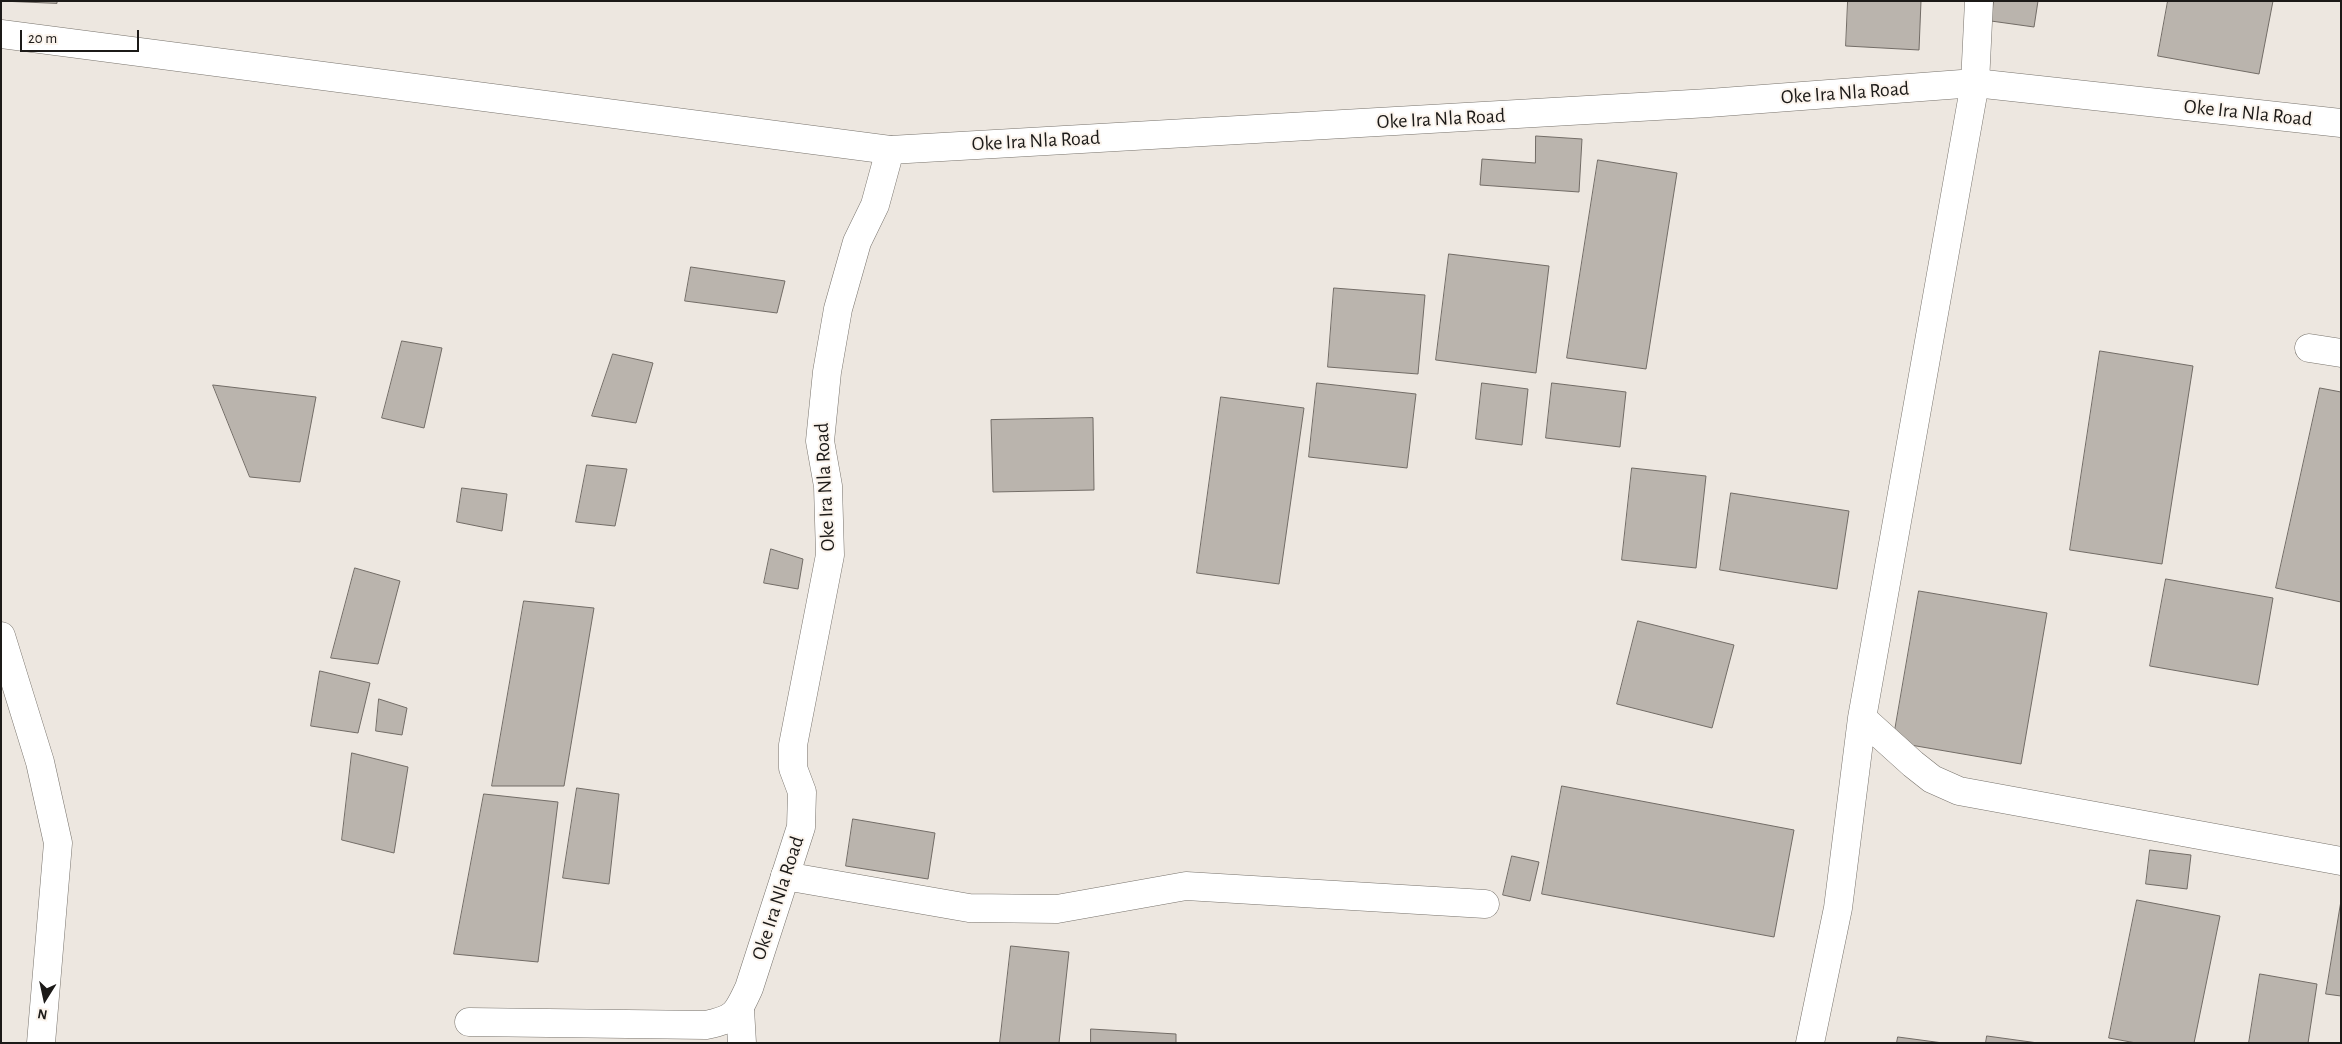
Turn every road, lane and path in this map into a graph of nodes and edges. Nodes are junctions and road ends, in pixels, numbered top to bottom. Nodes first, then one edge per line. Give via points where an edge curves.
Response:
1 (1979, 1) edge
2 (1, 34) edge
3 (1975, 83) junction
4 (2341, 123) edge
5 (890, 150) junction
6 (2309, 348) dead end
7 (2341, 353) edge
8 (1, 636) edge
9 (1862, 718) junction
10 (2341, 862) edge
11 (785, 876) junction
12 (1485, 904) dead end
13 (740, 1008) junction
14 (469, 1022) dead end
15 (41, 1043) edge
16 (742, 1043) edge
17 (1810, 1043) edge

1 - 3 street
2 - 5 street
3 - 4 street, Oke Ira Nla Road
3 - 5 street, Oke Ira Nla Road via 1689,104
3 - 9 street
5 - 11 street, Oke Ira Nla Road via 875,205 858,242 841,301 827,372 820,441 828,486 830,555 793,745 792,768 802,792 801,827
6 - 7 street
8 - 15 street via 40,762 58,842
9 - 10 street via 1912,764 1932,779 1959,791
9 - 17 street via 1838,908
11 - 12 street via 969,908 1057,909 1186,886
11 - 13 street, Oke Ira Nla Road
13 - 14 street via 728,1020 706,1025
13 - 16 street

